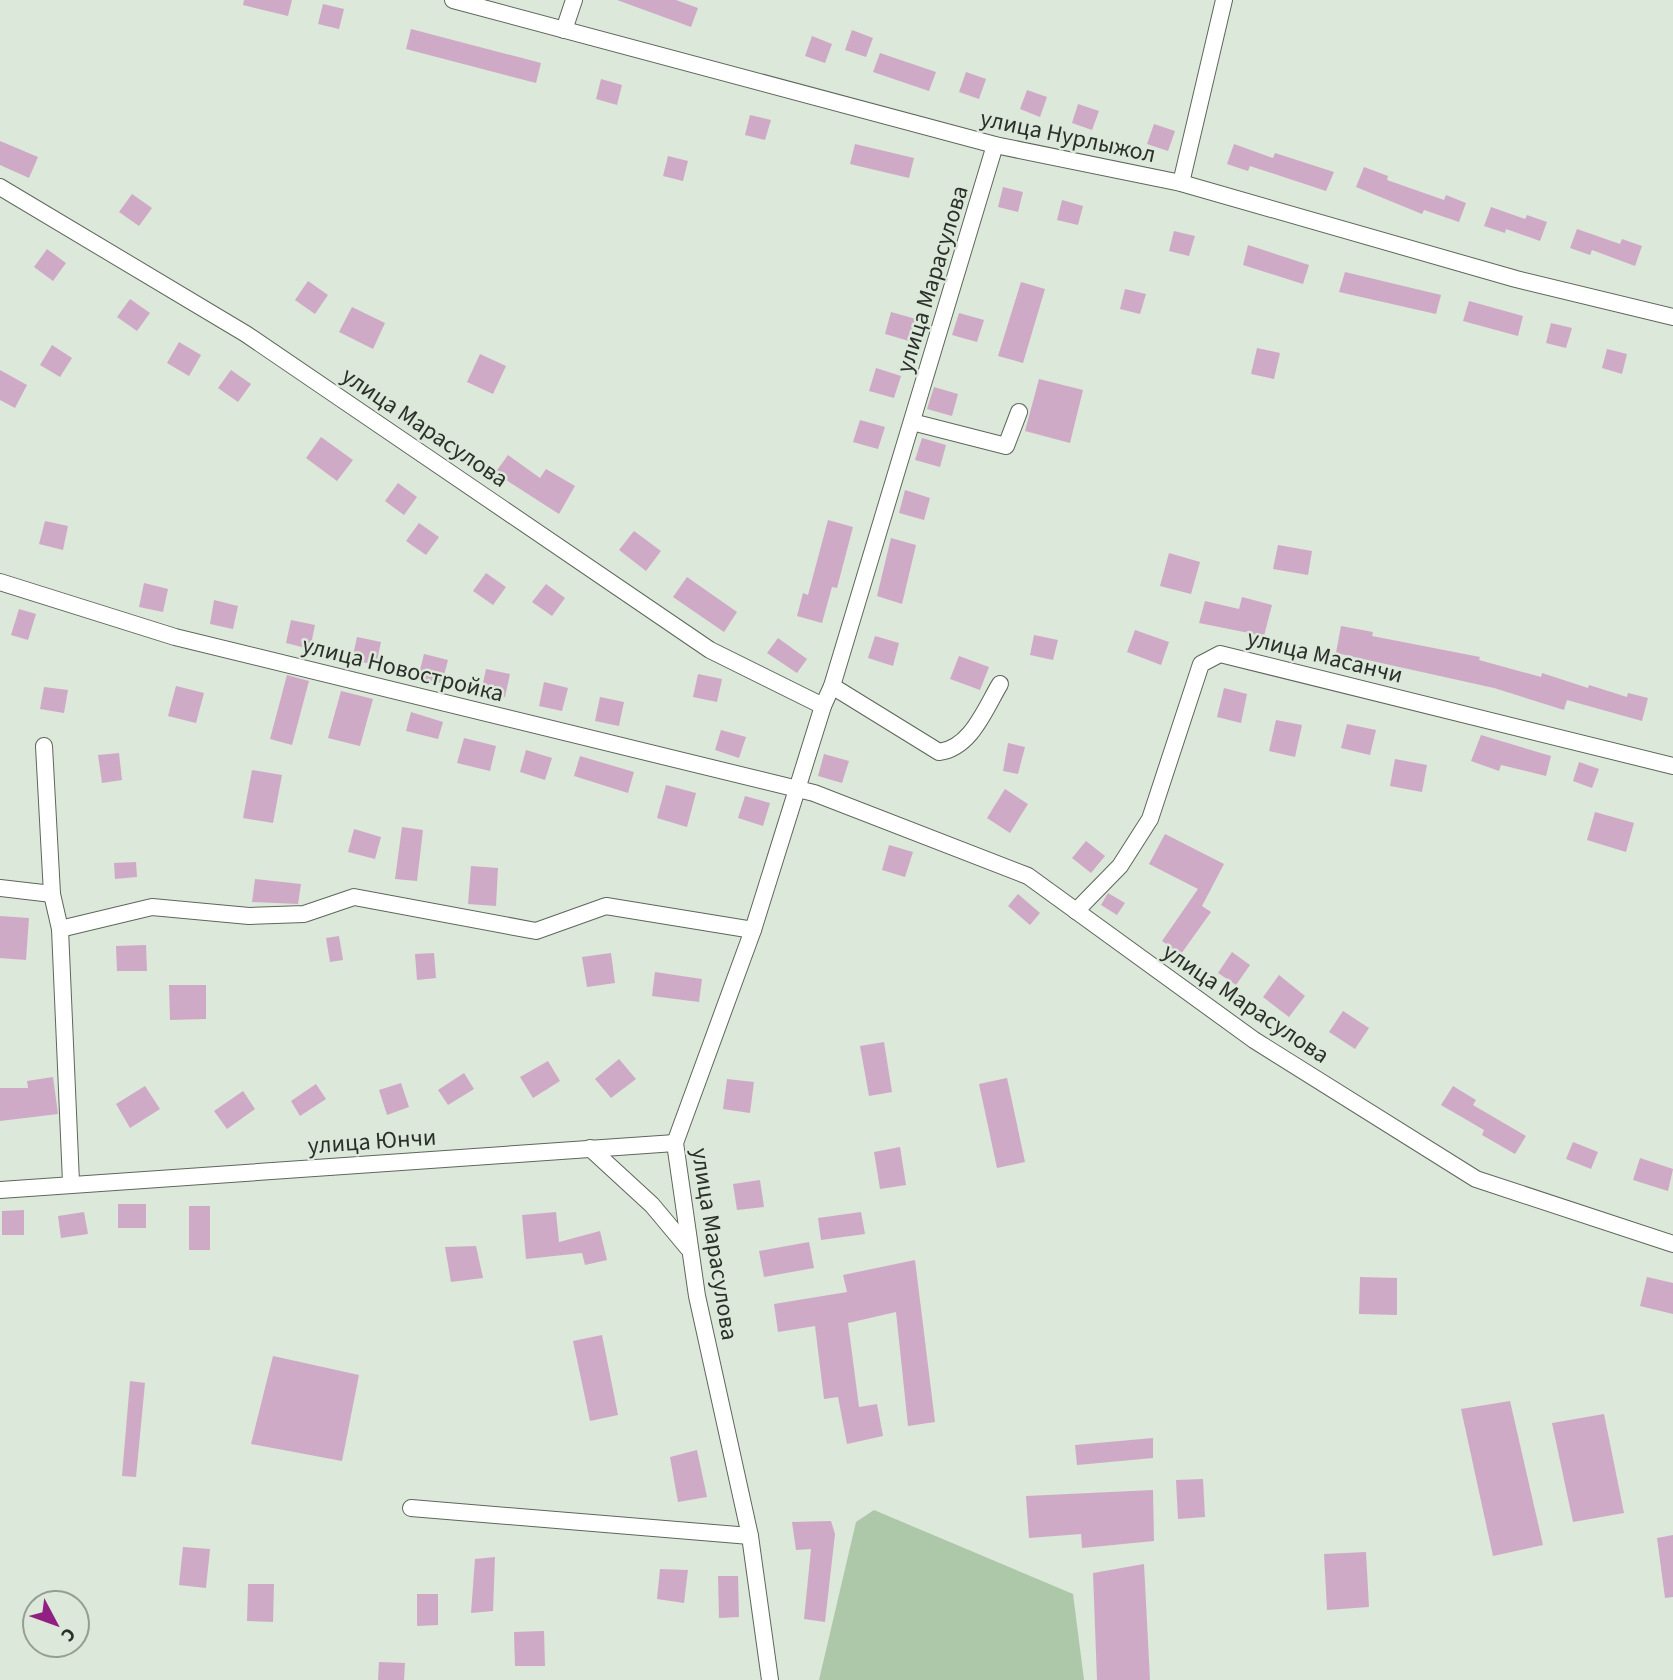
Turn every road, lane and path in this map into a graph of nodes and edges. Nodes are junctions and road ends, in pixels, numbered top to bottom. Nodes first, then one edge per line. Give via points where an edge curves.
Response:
1 (453, 0) edge
2 (574, 0) edge
3 (1224, 0) edge
4 (564, 30) junction
5 (995, 145) junction
6 (1181, 183) junction
7 (0, 187) edge
8 (1673, 317) edge
9 (1019, 412) dead end
10 (912, 422) junction
11 (0, 582) edge
12 (1000, 684) dead end
13 (832, 686) junction
14 (823, 706) junction
15 (44, 746) dead end
16 (1673, 766) edge
17 (798, 789) junction
18 (0, 888) edge
19 (52, 894) junction
20 (1076, 911) junction
21 (60, 929) junction
22 (753, 930) junction
23 (675, 1143) junction
24 (590, 1148) junction
25 (71, 1182) junction
26 (0, 1189) edge
27 (1673, 1244) edge
28 (688, 1248) junction
29 (411, 1508) dead end
30 (750, 1536) junction
31 (770, 1680) edge

1 - 4 street, улица Нурлыжол
2 - 4 street
3 - 6 street
4 - 5 street, улица Нурлыжол
5 - 6 street, улица Нурлыжол
5 - 10 street, улица Марасулова
6 - 8 street, улица Нурлыжол via 1516,279
7 - 14 street, улица Марасулова via 246,334 710,650
9 - 10 street via 1006,446
10 - 13 street, улица Марасулова
11 - 17 street, улица Новостройка via 175,637
12 - 13 street via 974,729 953,750 939,752
13 - 14 street, улица Марасулова
14 - 17 street, улица Марасулова
15 - 19 street
16 - 20 street, улица Масанчи via 1220,654 1201,664 1150,819 1120,866
17 - 20 street, улица Марасулова via 1028,876
17 - 22 street, улица Марасулова
18 - 19 street
19 - 21 street
20 - 27 street, улица Марасулова via 1254,1040 1476,1178
21 - 22 street via 152,907 249,916 304,914 354,897 536,931 606,906
21 - 25 street
22 - 23 street, улица Марасулова
23 - 24 street, улица Юнчи
23 - 28 street, улица Марасулова
24 - 25 street, улица Юнчи
24 - 28 street via 652,1205
25 - 26 street, улица Юнчи
28 - 30 street, улица Марасулова
29 - 30 street
30 - 31 street, улица Марасулова

